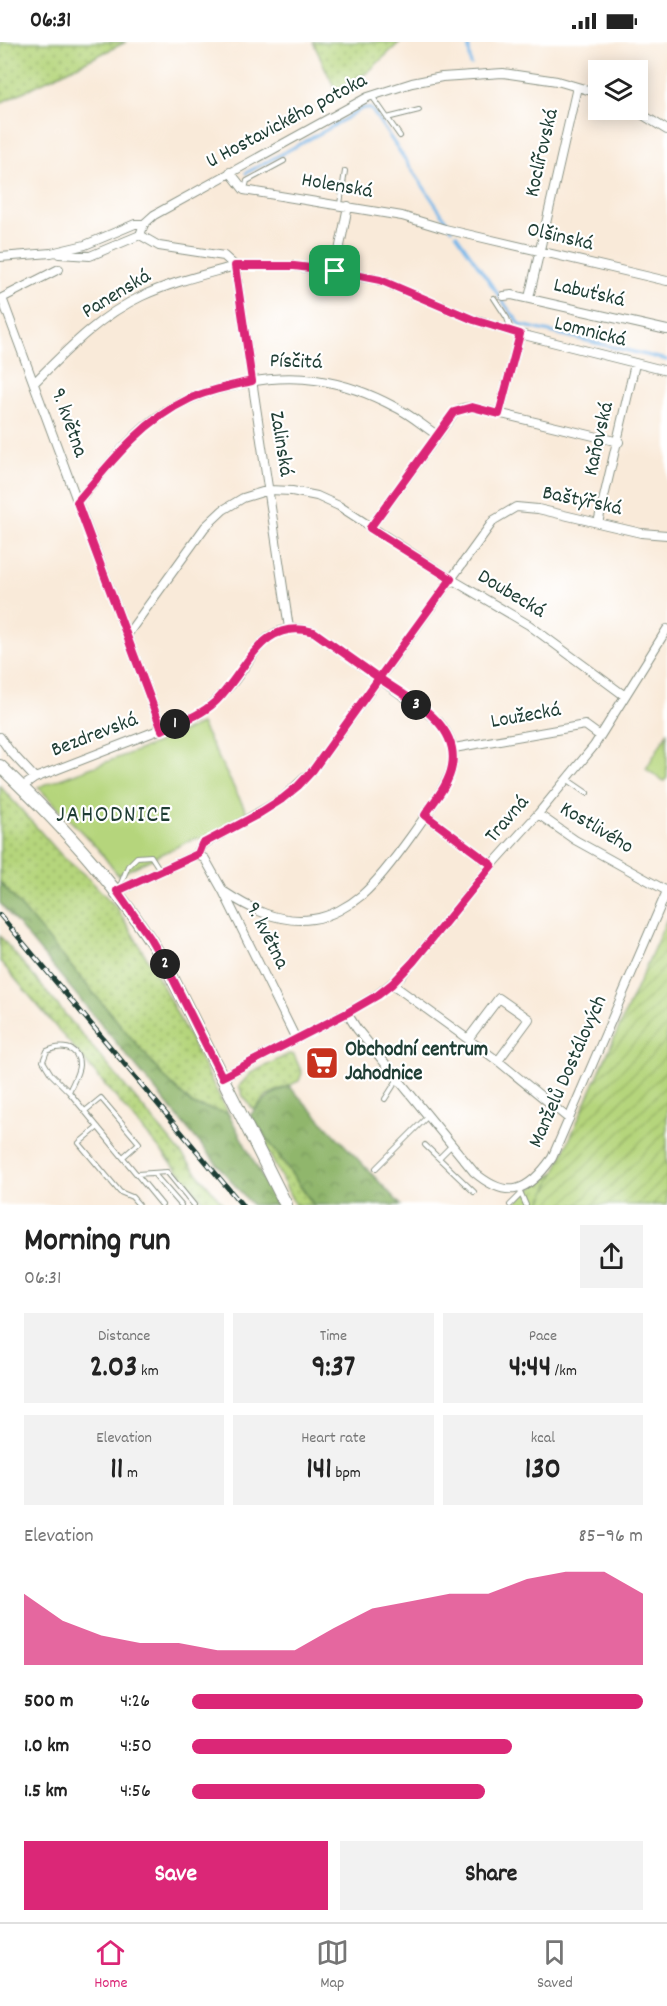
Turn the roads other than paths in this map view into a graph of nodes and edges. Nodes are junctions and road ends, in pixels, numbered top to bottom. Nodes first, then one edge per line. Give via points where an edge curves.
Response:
1 (577, 87) junction
2 (588, 90) edge
3 (371, 96) junction
4 (419, 111) dead end
5 (387, 118) junction
6 (648, 118) edge
7 (667, 130) edge
8 (400, 136) dead end
9 (284, 160) dead end
10 (345, 171) dead end
11 (230, 172) junction
12 (244, 189) junction
13 (344, 205) junction
14 (144, 224) junction
15 (445, 229) joint
16 (140, 235) junction
17 (539, 251) junction
18 (51, 253) junction
19 (0, 257) edge
20 (235, 266) junction
21 (59, 269) dead end
22 (335, 271) junction
23 (667, 281) edge
24 (504, 296) dead end
25 (494, 298) dead end
26 (529, 298) junction
27 (1, 299) edge
28 (667, 330) edge
29 (511, 331) junction
30 (520, 334) junction
31 (635, 364) junction
32 (667, 371) edge
33 (252, 381) junction
34 (34, 383) junction
35 (499, 414) junction
36 (437, 435) junction
37 (619, 442) junction
38 (269, 490) junction
39 (77, 502) junction
40 (598, 523) junction
41 (370, 528) junction
42 (667, 535) edge
43 (451, 579) junction
44 (289, 628) junction
45 (667, 629) edge
46 (127, 635) junction
47 (379, 678) junction
48 (625, 696) junction
49 (162, 730) junction
50 (600, 736) junction
51 (0, 737) edge
52 (453, 748) junction
53 (0, 766) edge
54 (34, 778) junction
55 (566, 779) junction
56 (22, 787) junction
57 (587, 793) dead end
58 (538, 814) junction
59 (425, 815) junction
60 (198, 854) junction
61 (492, 865) junction
62 (160, 871) junction
63 (117, 891) junction
64 (223, 891) junction
65 (667, 891) edge
66 (251, 909) junction
67 (238, 920) junction
68 (392, 984) junction
69 (347, 1013) junction
70 (296, 1039) junction
71 (468, 1039) junction
72 (498, 1061) junction
73 (222, 1077) junction
74 (398, 1079) junction
75 (69, 1092) junction
76 (385, 1099) dead end
77 (85, 1111) junction
78 (428, 1116) junction
79 (569, 1119) junction
80 (98, 1127) junction
81 (425, 1145) dead end
82 (452, 1145) junction
83 (123, 1157) junction
84 (439, 1158) junction
85 (376, 1168) dead end
86 (154, 1173) junction
87 (137, 1174) junction
88 (520, 1191) junction
89 (474, 1192) dead end
90 (139, 1205) edge
91 (162, 1205) edge
92 (181, 1205) edge
93 (194, 1205) edge
94 (286, 1205) edge
95 (510, 1205) edge
96 (526, 1205) edge

1 - 2 street, U Hostavického potoka
1 - 3 street, U Hostavického potoka via 539,77 473,74 412,83
1 - 17 street, Koclířovská
3 - 5 lane
3 - 11 street, U Hostavického potoka
4 - 5 lane
5 - 8 lane
6 - 7 street
9 - 12 lane via 247,181
10 - 13 lane
11 - 12 street
11 - 14 street, U Hostavického potoka via 154,214
12 - 13 street, Holenská
13 - 15 street, Holenská
13 - 22 street
14 - 16 street
14 - 18 street, U Hostavického potoka
15 - 17 street, Olšinská
16 - 18 street via 90,256
16 - 20 street, Lomnická via 159,246 224,256
17 - 23 street, Olšinská
17 - 26 street, Koclířovská
18 - 19 street, U Hostavického potoka
20 - 22 street, Lomnická
20 - 33 street, Zalinská
20 - 34 street, Panenská via 176,282 140,297 72,344
21 - 27 street
22 - 29 street, Lomnická via 380,280 474,320
24 - 26 street, Labuťská
25 - 29 lane
26 - 28 street, Labuťská
27 - 34 street, 9. května
29 - 30 street, Lomnická
30 - 31 street, Lomnická
30 - 35 street
31 - 32 street, Lomnická
31 - 37 street, Kaňovská
33 - 36 street, Písčitá via 294,377 333,382 397,407
33 - 38 street, Zalinská
33 - 39 street, Písčitá via 220,388 164,413 118,454
34 - 39 street, 9. května
35 - 36 street via 463,408 454,412
35 - 37 street
36 - 41 street
37 - 40 street, Kaňovská
38 - 41 street, Doubecká via 317,496
38 - 44 street, Zalinská
38 - 46 street, Doubecká via 243,498 205,527
39 - 46 street, 9. května
40 - 42 street, Baštýřská via 641,534
40 - 43 street, Baštýřská via 516,507 494,520
41 - 43 street, Doubecká
43 - 47 street, Baštýřská
43 - 48 street, Doubecká via 530,625
44 - 47 street via 314,632
44 - 49 street, Bezdrevská via 259,645 215,702 200,714
45 - 48 street, Travná
46 - 49 street, 9. května
47 - 52 street via 438,721
47 - 60 street, Baštýřská via 298,786 255,816 202,844
48 - 50 street, Travná
49 - 54 street, Bezdrevská
50 - 52 street, Loužecká via 585,725
50 - 55 street, Travná
51 - 54 street
52 - 59 street via 452,768
53 - 56 main road
54 - 56 street, Bezdrevská
55 - 57 lane
55 - 58 street, Travná
56 - 63 main road via 78,843
58 - 61 street, Travná
58 - 65 street, Kostlivého via 575,840
59 - 61 street
59 - 66 street via 379,879 339,911 314,919 283,920
60 - 62 street, Baštýřská
60 - 64 street, 9. května via 206,859
61 - 68 street, Travná
62 - 63 street, Baštýřská
62 - 63 lane via 151,856 137,857 128,866
63 - 73 main road via 168,969
64 - 66 street
64 - 67 street, 9. května
65 - 79 street, Manželů Dostálových
66 - 67 street via 240,914
67 - 70 street, 9. května
68 - 69 street, Travná
68 - 71 street
69 - 70 street, Travná
69 - 74 street
70 - 73 street, Travná
71 - 72 street
71 - 72 street via 499,998 529,1018
72 - 79 street
73 - 94 main road
74 - 76 lane
74 - 78 street
75 - 75 lane via 80,1066 68,1047 57,1046 47,1051 43,1061
75 - 77 lane
77 - 80 lane
77 - 83 lane via 101,1098 139,1143
78 - 82 street
78 - 85 lane
79 - 88 street, Manželů Dostálových via 540,1176
80 - 83 lane
80 - 90 lane via 79,1143 120,1192
81 - 84 lane
82 - 84 lane
82 - 88 street via 486,1183 502,1190
83 - 87 lane
84 - 89 lane
86 - 87 lane
86 - 92 lane
86 - 93 lane via 167,1173
87 - 91 lane
88 - 95 lane
88 - 96 lane

